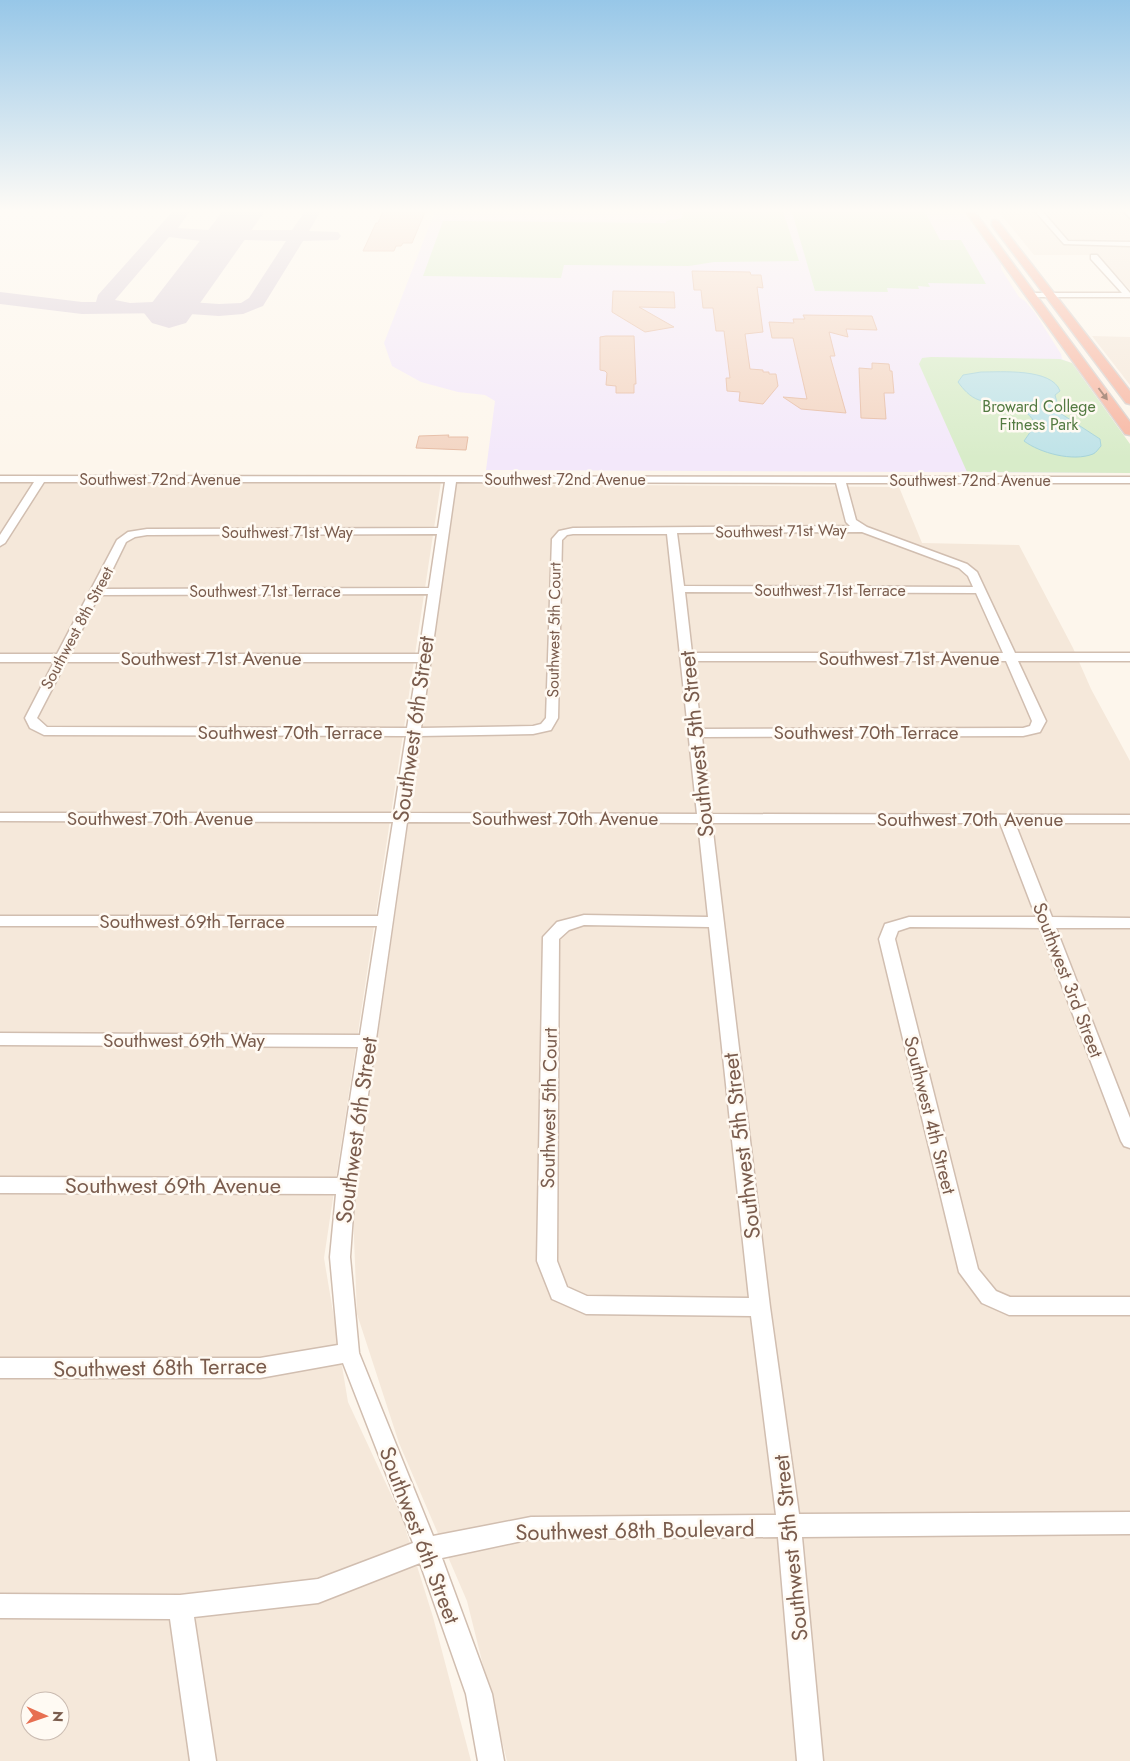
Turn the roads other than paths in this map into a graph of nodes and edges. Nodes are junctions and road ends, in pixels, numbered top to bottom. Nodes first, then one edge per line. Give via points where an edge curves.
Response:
1 (1030, 295) joint
2 (1051, 295) junction
3 (1129, 295) edge
4 (1075, 357) junction
5 (1101, 362) junction
6 (1130, 400) edge
7 (1130, 430) edge
8 (0, 479) edge
9 (41, 479) junction
10 (451, 479) junction
11 (840, 480) junction
12 (1130, 480) edge
13 (863, 529) junction
14 (442, 532) junction
15 (672, 532) junction
16 (563, 533) joint
17 (132, 534) joint
18 (0, 543) edge
19 (679, 589) junction
20 (980, 590) junction
21 (434, 591) junction
22 (97, 592) junction
23 (688, 657) junction
24 (1130, 657) edge
25 (0, 658) edge
26 (61, 658) junction
27 (423, 658) junction
28 (1012, 658) junction
29 (35, 726) joint
30 (546, 727) joint
31 (1035, 729) joint
32 (414, 732) junction
33 (696, 733) junction
34 (0, 818) edge
35 (400, 818) junction
36 (704, 819) junction
37 (1006, 819) junction
38 (1130, 819) edge
39 (384, 920) junction
40 (0, 921) edge
41 (715, 922) junction
42 (1045, 922) junction
43 (1130, 923) edge
44 (0, 1039) edge
45 (367, 1042) junction
46 (1130, 1141) edge
47 (0, 1185) edge
48 (346, 1186) junction
49 (1130, 1306) edge
50 (760, 1307) junction
51 (349, 1353) junction
52 (0, 1368) edge
53 (1130, 1524) edge
54 (790, 1526) junction
55 (427, 1549) junction
56 (0, 1606) edge
57 (180, 1606) junction
58 (203, 1761) edge
59 (491, 1761) edge
60 (810, 1761) edge

1 - 2 street
1 - 4 highway
2 - 3 street
2 - 5 highway
4 - 5 highway
4 -> 7 highway
5 - 6 highway
8 - 9 street, Southwest 72nd Avenue
9 - 10 street, Southwest 72nd Avenue
9 - 18 street
10 - 11 street, Southwest 72nd Avenue
10 - 14 street, Southwest 6th Street
11 - 12 street, Southwest 72nd Avenue
11 - 13 street via 851,522
13 - 15 street, Southwest 71st Way
13 - 20 street, Southwest 71st Way via 963,566 973,574
14 - 17 street, Southwest 71st Way
14 - 21 street, Southwest 6th Street
15 - 16 street, Southwest 71st Way
15 - 19 street, Southwest 5th Street
16 - 30 street, Southwest 5th Court via 557,539 552,718
17 - 22 street, Southwest 8th Street via 122,540
19 - 20 street, Southwest 71st Terrace
19 - 23 street, Southwest 5th Street
20 - 28 street, Southwest 71st Way
21 - 22 street, Southwest 71st Terrace
21 - 27 street, Southwest 6th Street
22 - 26 street, Southwest 8th Street
23 - 28 street, Southwest 71st Avenue
23 - 33 street, Southwest 5th Street
24 - 28 street, Southwest 71st Avenue
25 - 26 street, Southwest 71st Avenue
26 - 27 street, Southwest 71st Avenue
26 - 29 street, Southwest 8th Street via 31,718
27 - 32 street, Southwest 6th Street
28 - 31 street, Southwest 71st Way via 1039,721
29 - 32 street, Southwest 70th Terrace via 44,730
30 - 32 street, Southwest 70th Terrace via 533,730
31 - 33 street, Southwest 70th Terrace via 1013,732
32 - 35 street, Southwest 6th Street
33 - 36 street, Southwest 5th Street
34 - 35 street, Southwest 70th Avenue
35 - 36 street, Southwest 70th Avenue
35 - 39 street, Southwest 6th Street
36 - 37 street, Southwest 70th Avenue
36 - 41 street, Southwest 5th Street
37 - 38 street, Southwest 70th Avenue
37 - 42 street, Southwest 3rd Street
39 - 40 street, Southwest 69th Terrace
39 - 45 street, Southwest 6th Street
41 - 50 street, Southwest 5th Street
41 - 50 street, Southwest 5th Court via 584,920 563,926 551,937 547,1261 559,1293 586,1305
42 - 43 street
42 - 46 street, Southwest 3rd Street
42 - 49 street, Southwest 4th Street via 909,922 891,928 887,939 968,1272 989,1297 1009,1306
44 - 45 street, Southwest 69th Way
45 - 48 street, Southwest 6th Street
47 - 48 street, Southwest 69th Avenue
48 - 51 street, Southwest 6th Street via 340,1257
50 - 54 street, Southwest 5th Street
51 - 52 street, Southwest 68th Terrace via 260,1368
51 - 55 street, Southwest 6th Street
53 - 54 street, Southwest 68th Boulevard
54 - 55 street, Southwest 68th Boulevard via 531,1528
54 - 60 street, Southwest 5th Street
55 - 57 street, Southwest 68th Boulevard via 318,1591
55 - 59 street, Southwest 6th Street via 478,1694
56 - 57 street, Southwest 68th Boulevard
57 - 58 street

